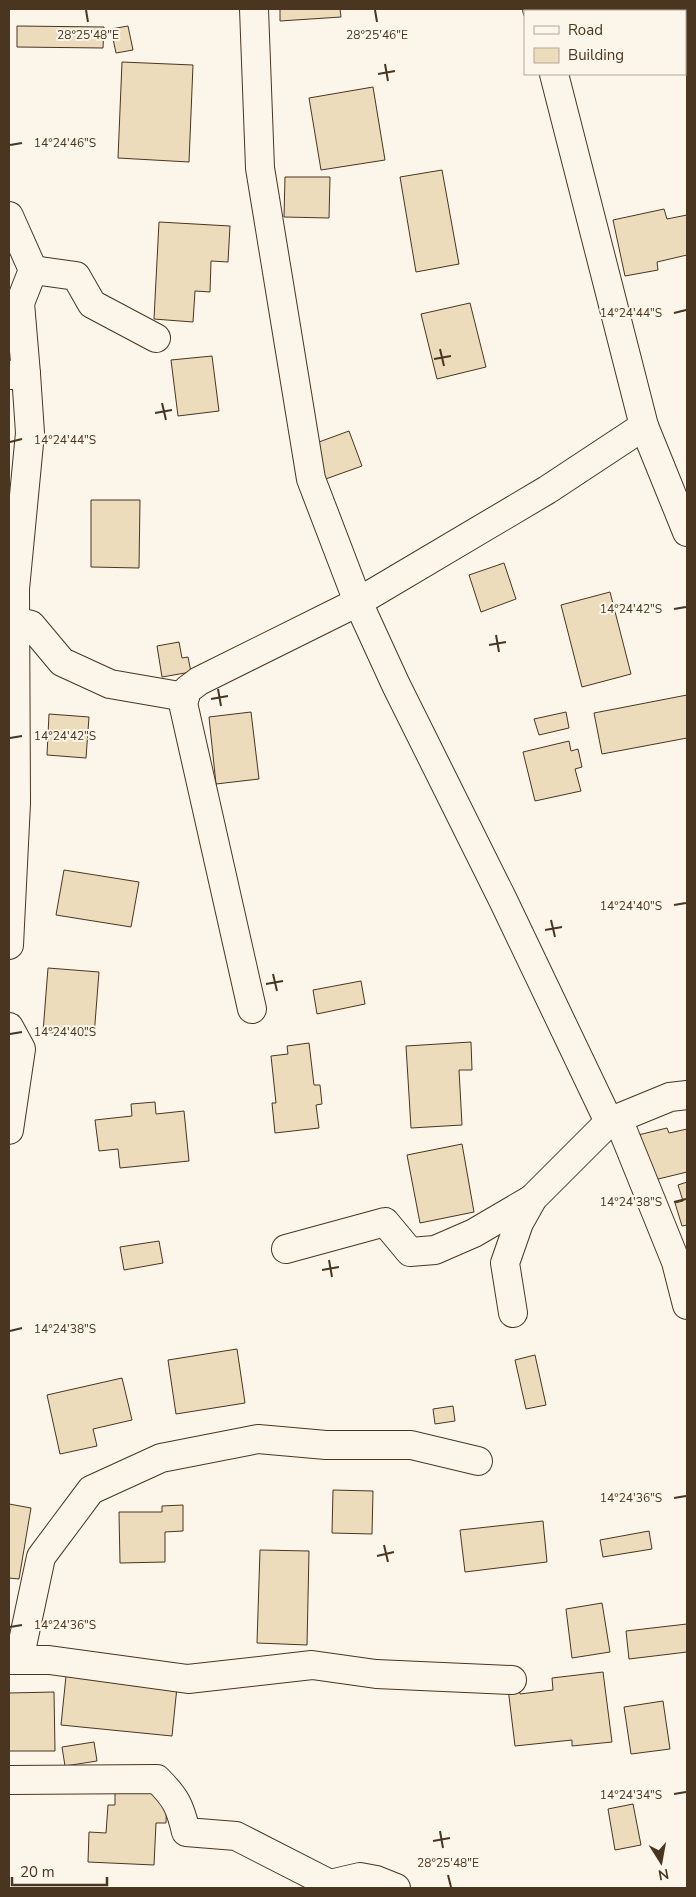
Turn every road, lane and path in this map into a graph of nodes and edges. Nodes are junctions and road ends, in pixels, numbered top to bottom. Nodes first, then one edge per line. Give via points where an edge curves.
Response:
1 (254, 9) edge
2 (554, 75) edge
3 (9, 216) edge
4 (33, 270) junction
5 (156, 338) dead end
6 (17, 374) edge
7 (644, 426) junction
8 (687, 532) edge
9 (358, 602) junction
10 (12, 621) edge
11 (185, 697) junction
12 (12, 754) edge
13 (9, 945) edge
14 (252, 1009) dead end
15 (9, 1027) edge
16 (687, 1095) edge
17 (609, 1122) junction
18 (9, 1130) edge
19 (533, 1198) junction
20 (286, 1249) dead end
21 (687, 1305) edge
22 (513, 1313) dead end
23 (478, 1461) dead end
24 (14, 1660) edge
25 (512, 1680) dead end
26 (9, 1780) edge
27 (396, 1888) edge

1 - 9 street via 260,168 311,479
2 - 7 street
3 - 4 street
4 - 5 street via 76,276 92,304
4 - 6 street via 20,303
6 - 10 street via 30,433
7 - 8 street
7 - 9 street via 547,490
9 - 11 street via 198,681 187,690
9 - 17 street
10 - 11 street via 31,625 62,662 110,684
10 - 12 street
11 - 14 street
12 - 13 street via 16,803
15 - 18 street via 21,1049
16 - 17 street via 670,1098
17 - 19 street
17 - 21 street via 621,1126 676,1262
19 - 20 street via 474,1233 435,1250 410,1252 385,1222
19 - 22 street via 504,1263
23 - 24 street via 411,1446 326,1445 258,1439 161,1458 91,1490 41,1557
24 - 25 street via 50,1660 188,1679 312,1665 376,1674
26 - 27 street via 157,1779 173,1795 182,1813 186,1832 236,1836 330,1884 360,1877

